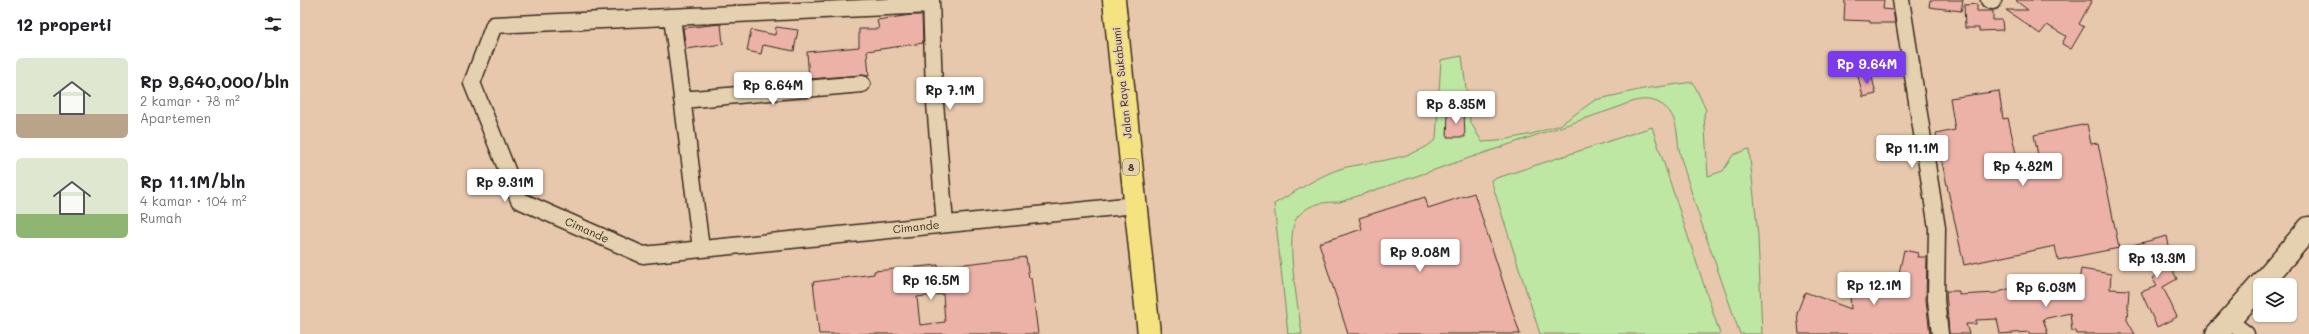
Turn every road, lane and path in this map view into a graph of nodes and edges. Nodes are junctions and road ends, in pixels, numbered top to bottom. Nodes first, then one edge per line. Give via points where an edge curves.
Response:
1 (1114, 0) edge
2 (1900, 0) edge
3 (931, 2) edge
4 (672, 17) junction
5 (862, 84) dead end
6 (682, 100) junction
7 (1135, 205) junction
8 (945, 224) junction
9 (2309, 228) edge
10 (701, 249) junction
11 (2266, 278) edge
12 (2253, 293) edge
13 (2223, 327) edge
14 (1149, 334) edge
15 (1940, 334) edge
16 (2246, 334) edge

1 - 7 highway, Jalan Raya Sukabumi / 8
2 - 15 street via 1937,224 1936,300
3 - 4 street, Cimande
3 - 8 street via 934,92
4 - 6 street
4 - 10 street, Cimande via 494,25 472,83 519,200 643,255
5 - 6 street
6 - 10 street
7 - 8 street, Cimande
7 - 14 highway, Jalan Raya Sukabumi / 8
8 - 10 street, Cimande
9 - 11 main road
12 - 13 main road
13 - 16 street

